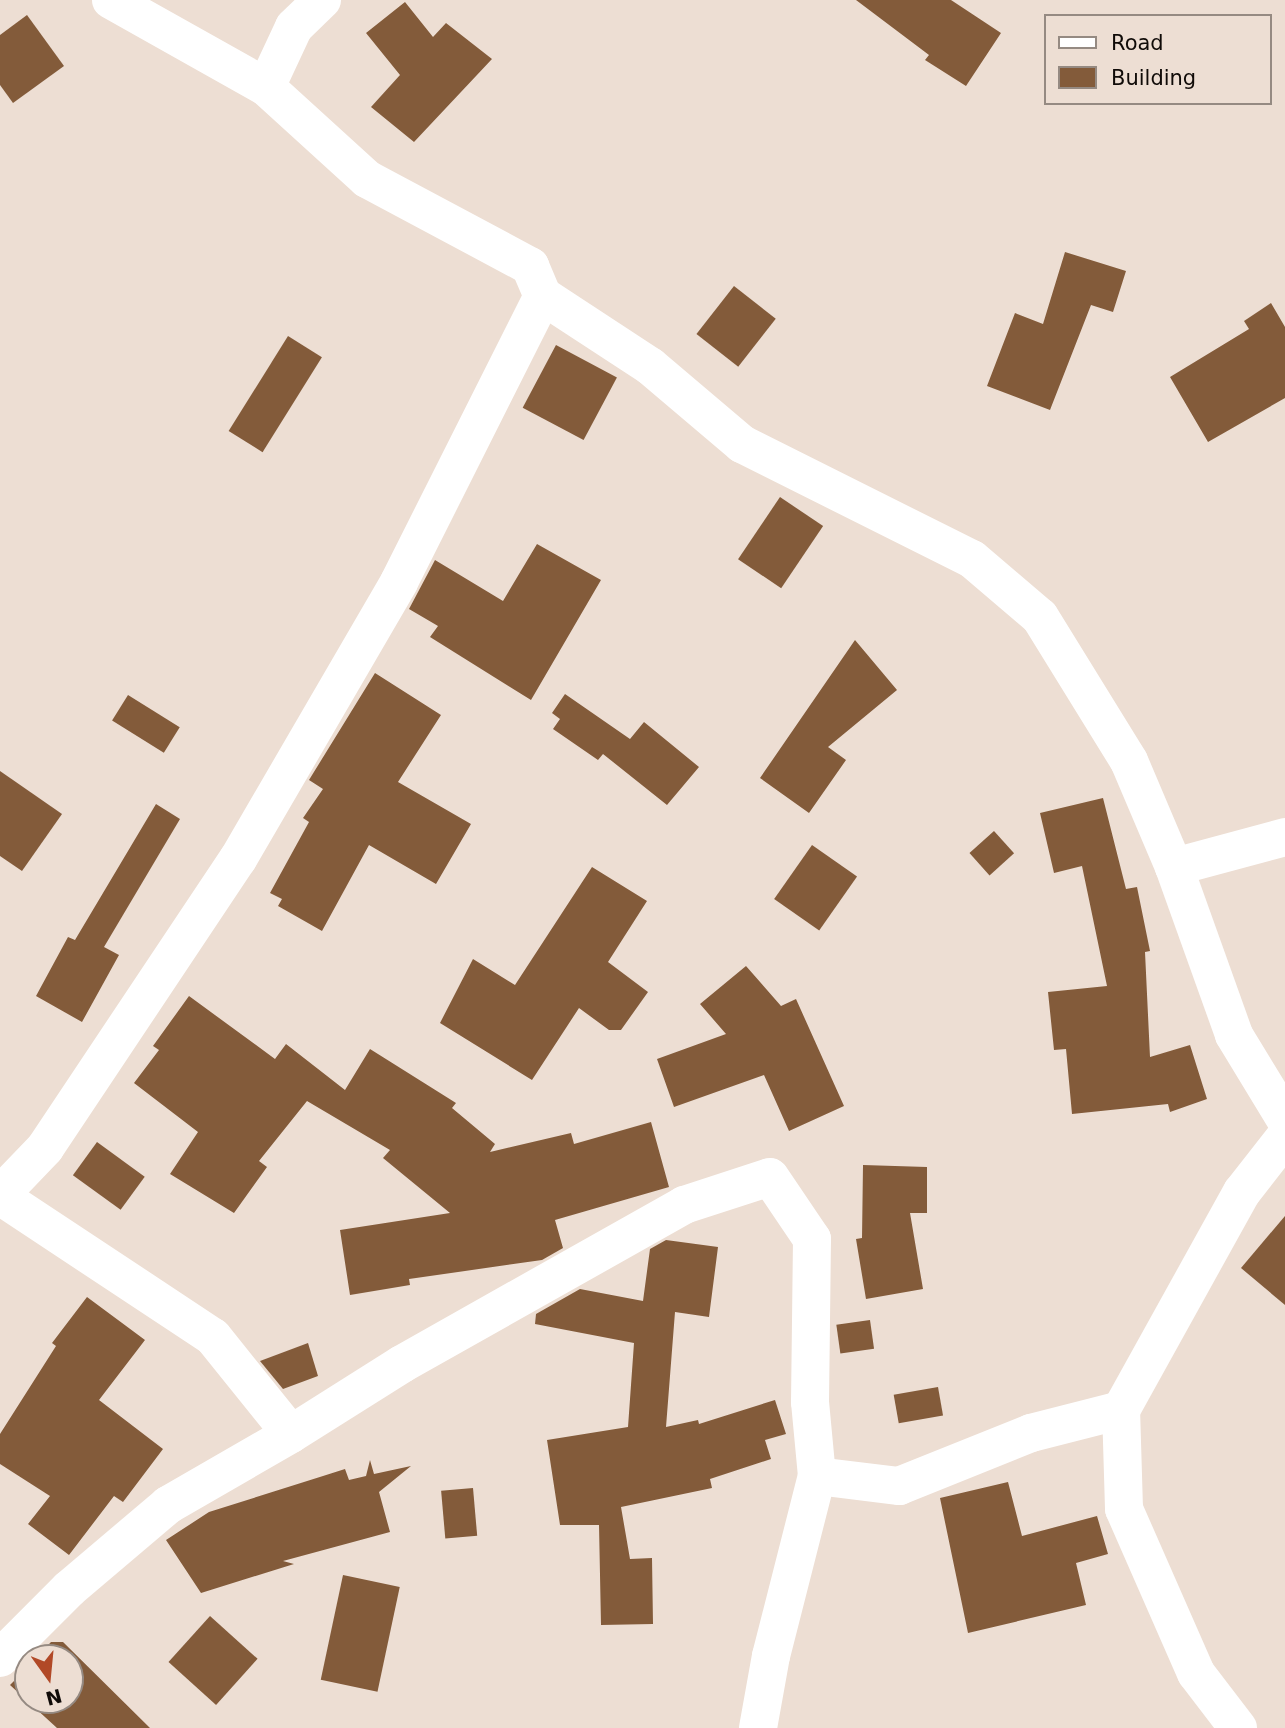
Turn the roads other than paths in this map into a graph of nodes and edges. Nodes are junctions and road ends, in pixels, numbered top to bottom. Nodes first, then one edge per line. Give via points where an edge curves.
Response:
1 (111, 0) edge
2 (322, 0) edge
3 (266, 87) junction
4 (543, 296) junction
5 (1285, 837) edge
6 (1174, 867) junction
7 (1285, 1119) edge
8 (1285, 1138) edge
9 (0, 1195) edge
10 (1121, 1410) junction
11 (290, 1434) junction
12 (817, 1476) junction
13 (0, 1658) edge
14 (758, 1728) edge
15 (1237, 1728) edge

1 - 3 street
2 - 3 street via 294,26
3 - 4 street via 367,178 530,266
4 - 6 street via 650,366 742,444 972,559 1041,617 1129,761
4 - 9 street via 399,582 238,859 45,1148
5 - 6 street
6 - 7 street via 1234,1035
8 - 10 street via 1242,1192
9 - 11 street via 213,1337
10 - 12 street via 1031,1433 899,1486
10 - 15 street via 1124,1508 1196,1673
11 - 12 street via 402,1364 684,1205 771,1177 812,1239 810,1402
11 - 13 street via 168,1505 69,1589
12 - 14 street via 771,1656

